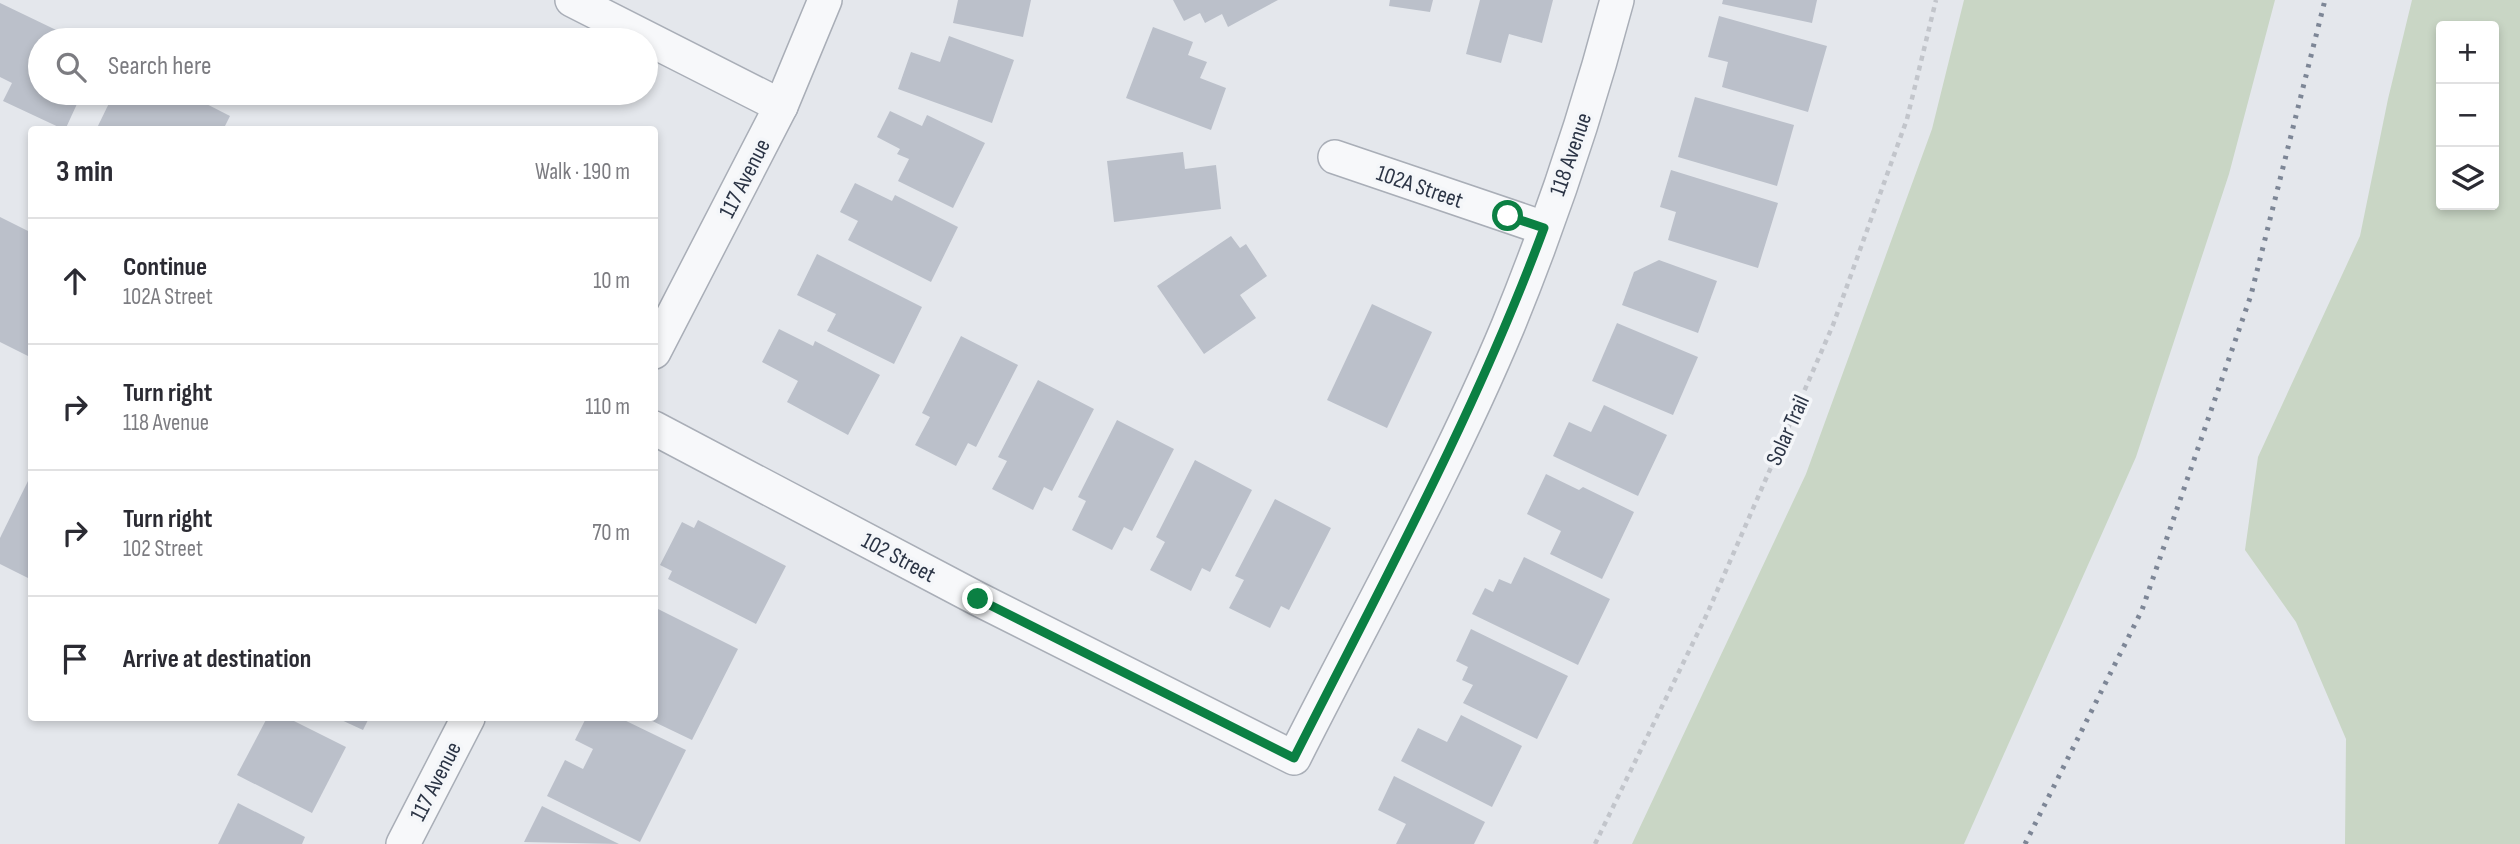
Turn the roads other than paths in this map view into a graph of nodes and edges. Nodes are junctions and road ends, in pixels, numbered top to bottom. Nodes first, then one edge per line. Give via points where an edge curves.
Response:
1 (572, 0) edge
2 (825, 0) edge
3 (1617, 0) edge
4 (627, 28) edge
5 (658, 44) edge
6 (781, 106) junction
7 (1335, 157) dead end
8 (1544, 228) junction
9 (658, 344) edge
10 (658, 430) edge
11 (466, 721) edge
12 (1294, 758) joint
13 (403, 844) edge

1 - 4 street
2 - 6 street, 117 Avenue
3 - 8 street, 118 Avenue via 1582,121
5 - 6 street
6 - 9 street, 117 Avenue
7 - 8 street, 102A Street
8 - 12 street, 118 Avenue via 1502,339
10 - 12 street, 102 Street
11 - 13 street, 117 Avenue

